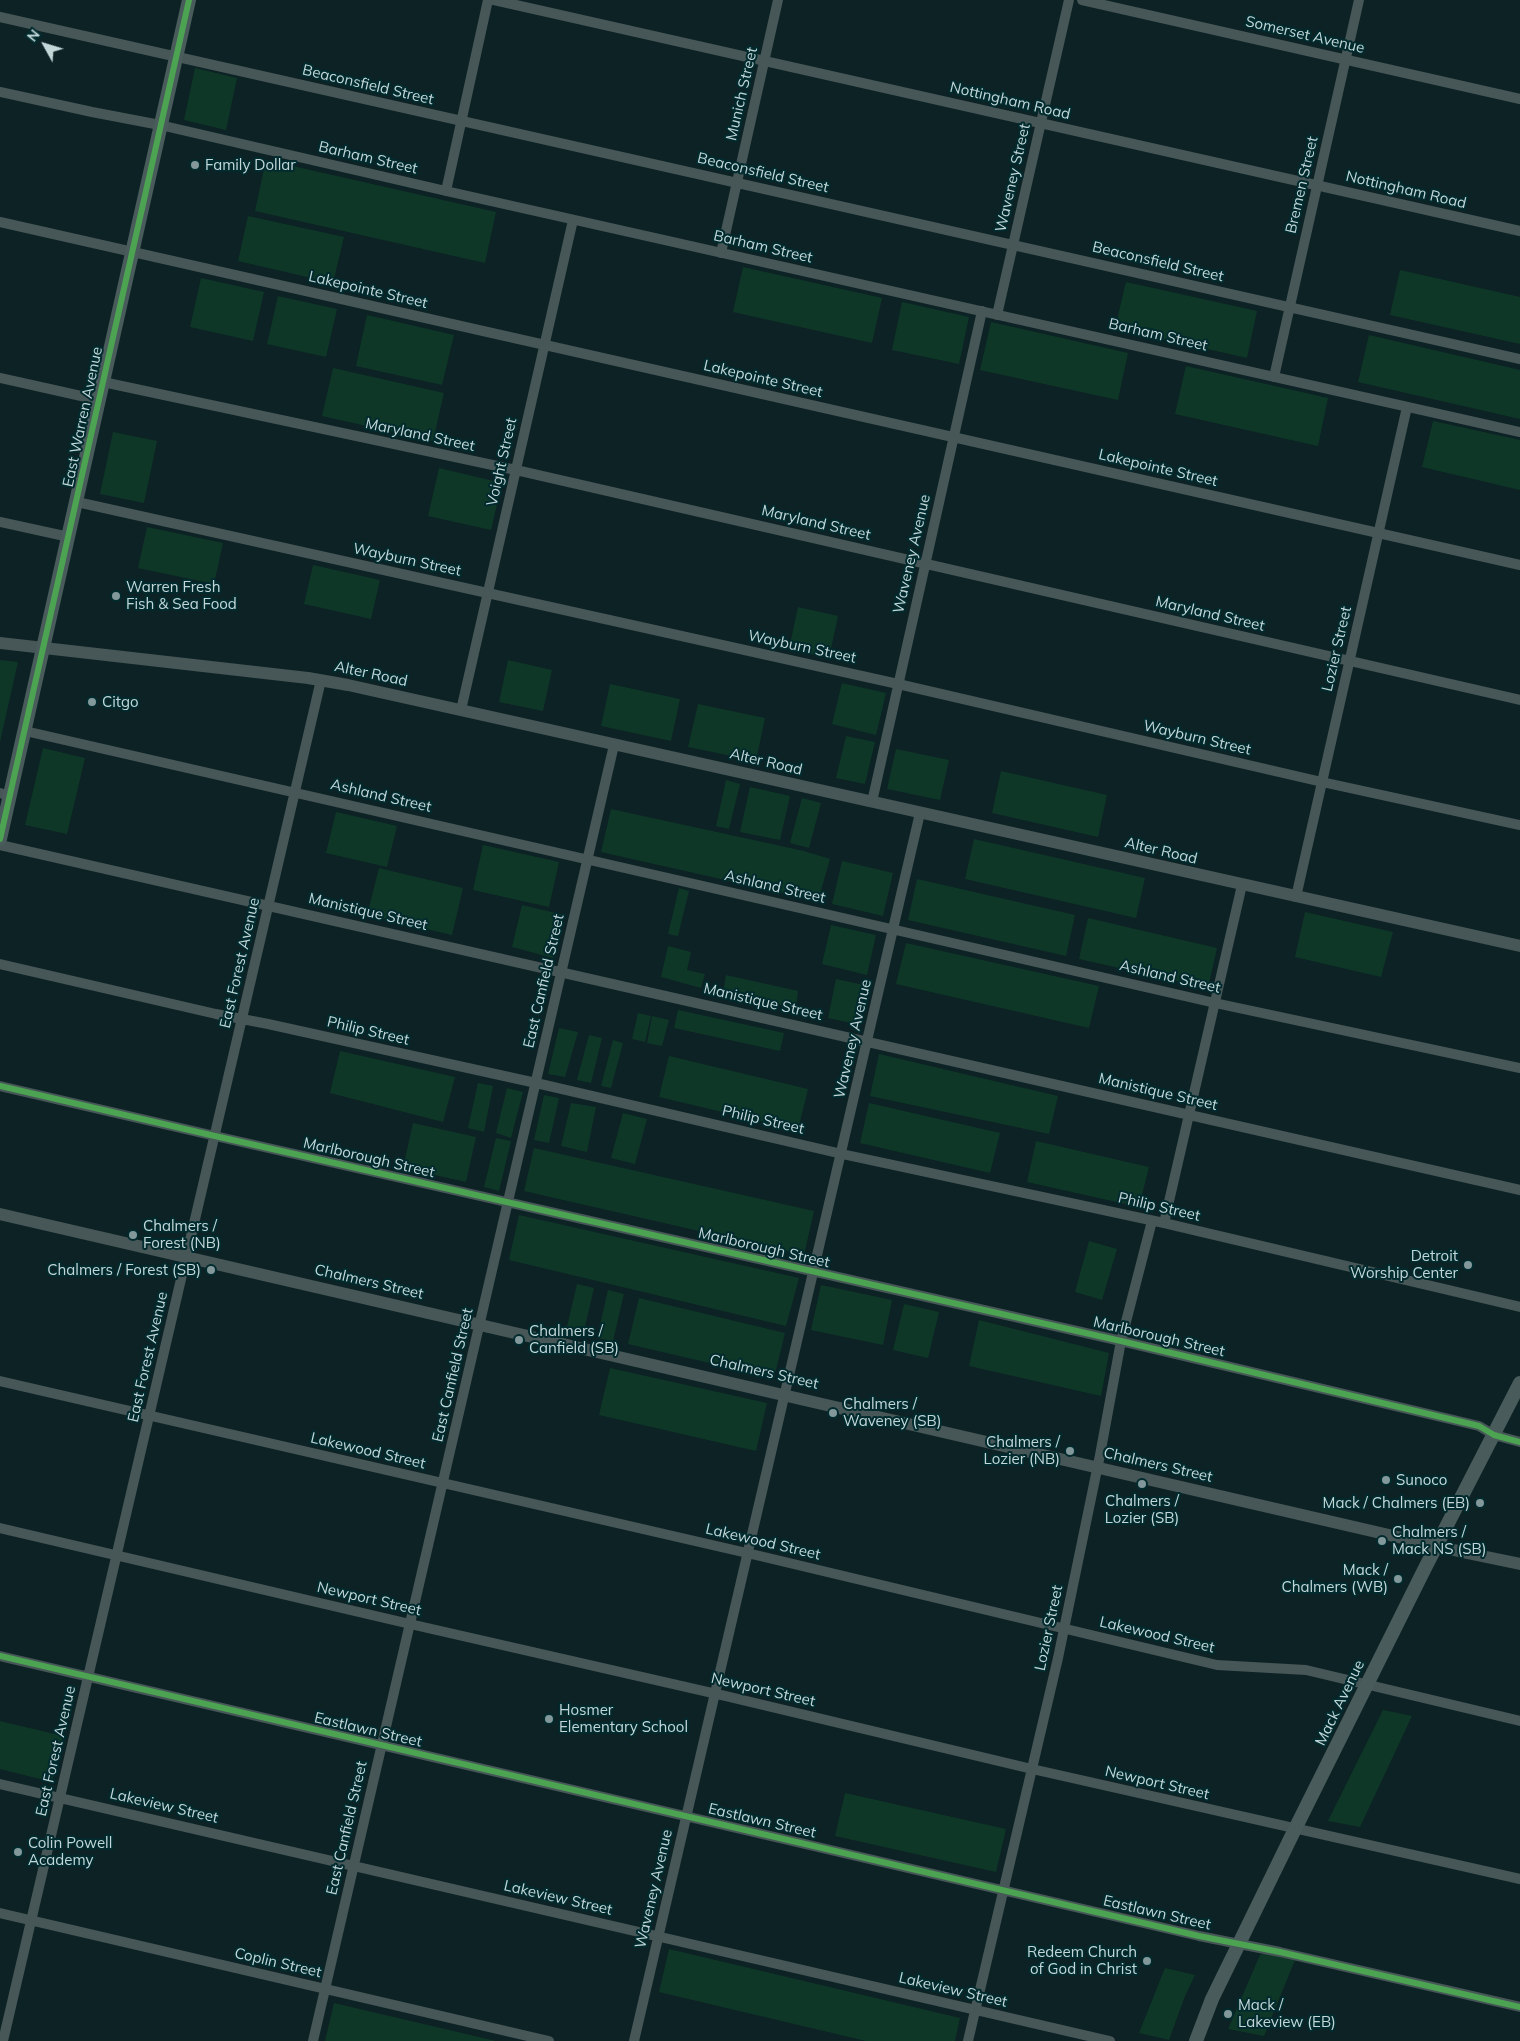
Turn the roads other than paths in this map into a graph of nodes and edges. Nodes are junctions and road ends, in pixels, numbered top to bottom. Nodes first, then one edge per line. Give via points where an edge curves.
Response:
1 (188, 0) edge
2 (488, 0) edge
3 (494, 0) edge
4 (778, 0) edge
5 (1068, 0) edge
6 (1082, 0) edge
7 (1359, 0) edge
8 (0, 17) edge
9 (176, 56) junction
10 (1345, 60) junction
11 (765, 61) junction
12 (0, 92) edge
13 (1520, 100) edge
14 (461, 121) junction
15 (1041, 123) junction
16 (160, 124) junction
17 (737, 183) junction
18 (1317, 185) junction
19 (446, 191) junction
20 (572, 220) junction
21 (0, 222) edge
22 (1520, 231) edge
23 (1013, 245) junction
24 (132, 252) junction
25 (722, 253) junction
26 (1290, 307) junction
27 (982, 311) junction
28 (997, 315) junction
29 (543, 345) junction
30 (1520, 359) edge
31 (1274, 377) junction
32 (0, 378) edge
33 (103, 382) junction
34 (99, 400) junction
35 (1407, 406) junction
36 (1520, 432) edge
37 (954, 438) junction
38 (516, 470) junction
39 (77, 502) junction
40 (0, 522) edge
41 (1378, 533) junction
42 (69, 537) junction
43 (925, 563) junction
44 (1520, 565) edge
45 (487, 593) junction
46 (0, 643) edge
47 (44, 648) junction
48 (1350, 662) junction
49 (321, 680) junction
50 (898, 684) junction
51 (1520, 700) edge
52 (461, 710) junction
53 (25, 731) junction
54 (614, 745) junction
55 (1322, 782) junction
56 (295, 792) junction
57 (5, 794) edge
58 (872, 802) junction
59 (920, 813) junction
60 (1520, 825) edge
61 (0, 838) edge
62 (0, 845) edge
63 (587, 859) junction
64 (1242, 885) junction
65 (1296, 898) junction
66 (268, 907) junction
67 (894, 930) junction
68 (1520, 946) edge
69 (0, 964) edge
70 (561, 971) junction
71 (1215, 1003) junction
72 (242, 1019) junction
73 (868, 1041) junction
74 (1520, 1068) edge
75 (536, 1083) junction
76 (0, 1086) edge
77 (1190, 1114) junction
78 (215, 1136) junction
79 (842, 1154) junction
80 (1520, 1190) edge
81 (509, 1202) junction
82 (0, 1214) edge
83 (1152, 1221) junction
84 (1164, 1223) junction
85 (187, 1258) junction
86 (813, 1272) junction
87 (1520, 1307) edge
88 (480, 1323) junction
89 (1121, 1340) junction
90 (0, 1380) edge
91 (1520, 1384) edge
92 (784, 1394) junction
93 (150, 1416) junction
94 (1494, 1435) junction
95 (1520, 1442) edge
96 (1097, 1468) junction
97 (443, 1484) junction
98 (0, 1528) edge
99 (1436, 1546) junction
100 (748, 1554) junction
101 (117, 1556) junction
102 (1520, 1564) edge
103 (410, 1624) junction
104 (1064, 1629) junction
105 (0, 1656) edge
106 (89, 1676) junction
107 (1366, 1686) junction
108 (716, 1694) junction
109 (1520, 1721) edge
110 (382, 1746) junction
111 (1032, 1769) junction
112 (0, 1784) edge
113 (60, 1798) junction
114 (687, 1817) junction
115 (1295, 1829) junction
116 (353, 1866) junction
117 (1520, 1879) edge
118 (1003, 1890) junction
119 (0, 1913) edge
120 (32, 1920) junction
121 (658, 1937) junction
122 (1239, 1944) junction
123 (325, 1989) junction
124 (1520, 2007) edge
125 (976, 2010) junction
126 (5, 2040) edge
127 (313, 2041) edge
128 (550, 2041) edge
129 (634, 2041) edge
130 (968, 2041) edge
131 (1110, 2041) edge
132 (1196, 2041) edge

1 - 9 main road, East Warren Avenue
2 - 14 street
3 - 11 street, Nottingham Road
4 - 11 street, Munich Street
5 - 15 street, Waveney Street
6 - 10 street, Somerset Avenue
7 - 10 street, Bremen Street
8 - 9 street, Beaconsfield Street
9 - 14 street, Beaconsfield Street
9 - 16 main road, East Warren Avenue
10 - 13 street, Somerset Avenue
10 - 18 street, Bremen Street
11 - 15 street, Nottingham Road
11 - 17 street, Munich Street
12 - 16 street, Barham Street
14 - 17 street, Beaconsfield Street
14 - 19 street
15 - 18 street, Nottingham Road
15 - 23 street, Waveney Street
16 - 19 street, Barham Street
16 - 24 main road, East Warren Avenue
17 - 23 street, Beaconsfield Street
17 - 25 street, Munich Street
18 - 22 street, Nottingham Road
18 - 26 street, Bremen Street
19 - 20 street, Barham Street
20 - 25 street, Barham Street
20 - 29 street, Voight Street
21 - 24 street, Lakepointe Street
23 - 26 street, Beaconsfield Street
23 - 28 street
24 - 29 street, Lakepointe Street
24 - 33 main road, East Warren Avenue
25 - 27 street, Barham Street
26 - 30 street, Beaconsfield Street
26 - 31 street, Bremen Street
27 - 28 street, Barham Street
27 - 37 street, Waveney Avenue
28 - 31 street, Barham Street
29 - 37 street, Lakepointe Street
29 - 38 street, Voight Street
31 - 35 street, Barham Street
32 - 34 street
33 - 34 main road, East Warren Avenue
33 - 38 street, Maryland Street
34 - 39 main road, East Warren Avenue
35 - 36 street, Barham Street
35 - 41 street, Lozier Street
37 - 41 street, Lakepointe Street
37 - 43 street, Waveney Avenue
38 - 43 street, Maryland Street
38 - 45 street, Voight Street
39 - 42 main road, East Warren Avenue
39 - 45 street, Wayburn Street
40 - 42 street
41 - 44 street, Lakepointe Street
41 - 48 street, Lozier Street
42 - 47 main road, East Warren Avenue
43 - 48 street, Maryland Street
43 - 50 street, Waveney Avenue
45 - 50 street, Wayburn Street
45 - 52 street, Voight Street
46 - 47 street, Alter Road
47 - 49 street, Alter Road
47 - 53 main road, East Warren Avenue
48 - 51 street, Maryland Street
48 - 55 street, Lozier Street
49 - 52 street, Alter Road
49 - 56 street, East Forest Avenue
50 - 55 street, Wayburn Street
50 - 58 street, Waveney Avenue
52 - 54 street, Alter Road
53 - 56 street, Ashland Street
53 - 57 main road, East Warren Avenue
54 - 58 street, Alter Road
54 - 63 street, East Canfield Street
55 - 60 street, Wayburn Street
55 - 65 street, Lozier Street
56 - 63 street, Ashland Street
56 - 66 street, East Forest Avenue
57 - 61 main road, East Warren Avenue
58 - 59 street, Alter Road
59 - 64 street, Alter Road
59 - 67 street, Waveney Avenue
62 - 66 street, Manistique Street
63 - 67 street, Ashland Street
63 - 70 street, East Canfield Street
64 - 65 street, Alter Road
64 - 71 street
65 - 68 street, Alter Road
66 - 70 street, Manistique Street
66 - 72 street, East Forest Avenue
67 - 71 street, Ashland Street
67 - 73 street, Waveney Avenue
69 - 72 street, Philip Street
70 - 73 street, Manistique Street
70 - 75 street, East Canfield Street
71 - 74 street, Ashland Street
71 - 77 street
72 - 75 street, Philip Street
72 - 78 street, East Forest Avenue
73 - 77 street, Manistique Street
73 - 79 street, Waveney Avenue
75 - 79 street, Philip Street
75 - 81 street, East Canfield Street
76 - 78 street, Marlborough Street
77 - 80 street, Manistique Street
77 - 84 street
78 - 81 street, Marlborough Street
78 - 85 street, East Forest Avenue
79 - 83 street, Philip Street
79 - 86 street, Waveney Avenue
81 - 86 street, Marlborough Street
81 - 88 street, East Canfield Street
82 - 85 street, Chalmers Street
83 - 84 street, Philip Street
83 - 89 street, Lozier Street
84 - 87 street, Philip Street
85 - 88 street, Chalmers Street
85 - 93 street, East Forest Avenue
86 - 89 street, Marlborough Street
86 - 92 street
88 - 92 street, Chalmers Street
88 - 97 street, East Canfield Street
89 - 94 street, Marlborough Street via 1479,1426
89 - 96 street, Lozier Street
90 - 93 street, Lakewood Street
91 - 94 main road, Mack Avenue
92 - 96 street, Chalmers Street
92 - 100 street, Waveney Avenue
93 - 97 street, Lakewood Street
93 - 101 street, East Forest Avenue
94 - 95 street, Marlborough Street
94 - 99 main road, Mack Avenue
96 - 99 street, Chalmers Street
96 - 104 street, Lozier Street
97 - 100 street, Lakewood Street
97 - 103 street, East Canfield Street
98 - 101 street, Newport Street
99 - 102 street, Chalmers Street
99 - 107 main road, Mack Avenue
100 - 104 street, Lakewood Street
100 - 108 street, Waveney Avenue
101 - 103 street, Newport Street
101 - 106 street, East Forest Avenue
103 - 108 street, Newport Street
103 - 110 street, East Canfield Street
104 - 107 street, Lakewood Street via 1217,1665 1294,1668
104 - 111 street, Lozier Street
105 - 106 street, Eastlawn Street
106 - 110 street, Eastlawn Street
106 - 113 street, East Forest Avenue
107 - 109 street, Lakewood Street
107 - 115 main road, Mack Avenue
108 - 111 street, Newport Street
108 - 114 street, Waveney Avenue
110 - 114 street, Eastlawn Street
110 - 116 street, East Canfield Street
111 - 115 street, Newport Street
111 - 118 street, Lozier Street
112 - 113 street, Lakeview Street
113 - 116 street, Lakeview Street
113 - 120 street, East Forest Avenue
114 - 118 street, Eastlawn Street
114 - 121 street, Waveney Avenue
115 - 117 street, Newport Street
115 - 122 main road, Mack Avenue
116 - 121 street, Lakeview Street
116 - 123 street, East Canfield Street
118 - 122 street, Eastlawn Street
118 - 125 street, Lozier Street
119 - 120 street, Coplin Street
120 - 123 street, Coplin Street
120 - 126 street, East Forest Avenue
121 - 125 street, Lakeview Street
121 - 129 street, Waveney Avenue
122 - 124 street, Eastlawn Street
122 - 132 main road, Mack Avenue
123 - 127 street, East Canfield Street
123 - 128 street, Coplin Street
125 - 130 street, Lozier Street
125 - 131 street, Lakeview Street

